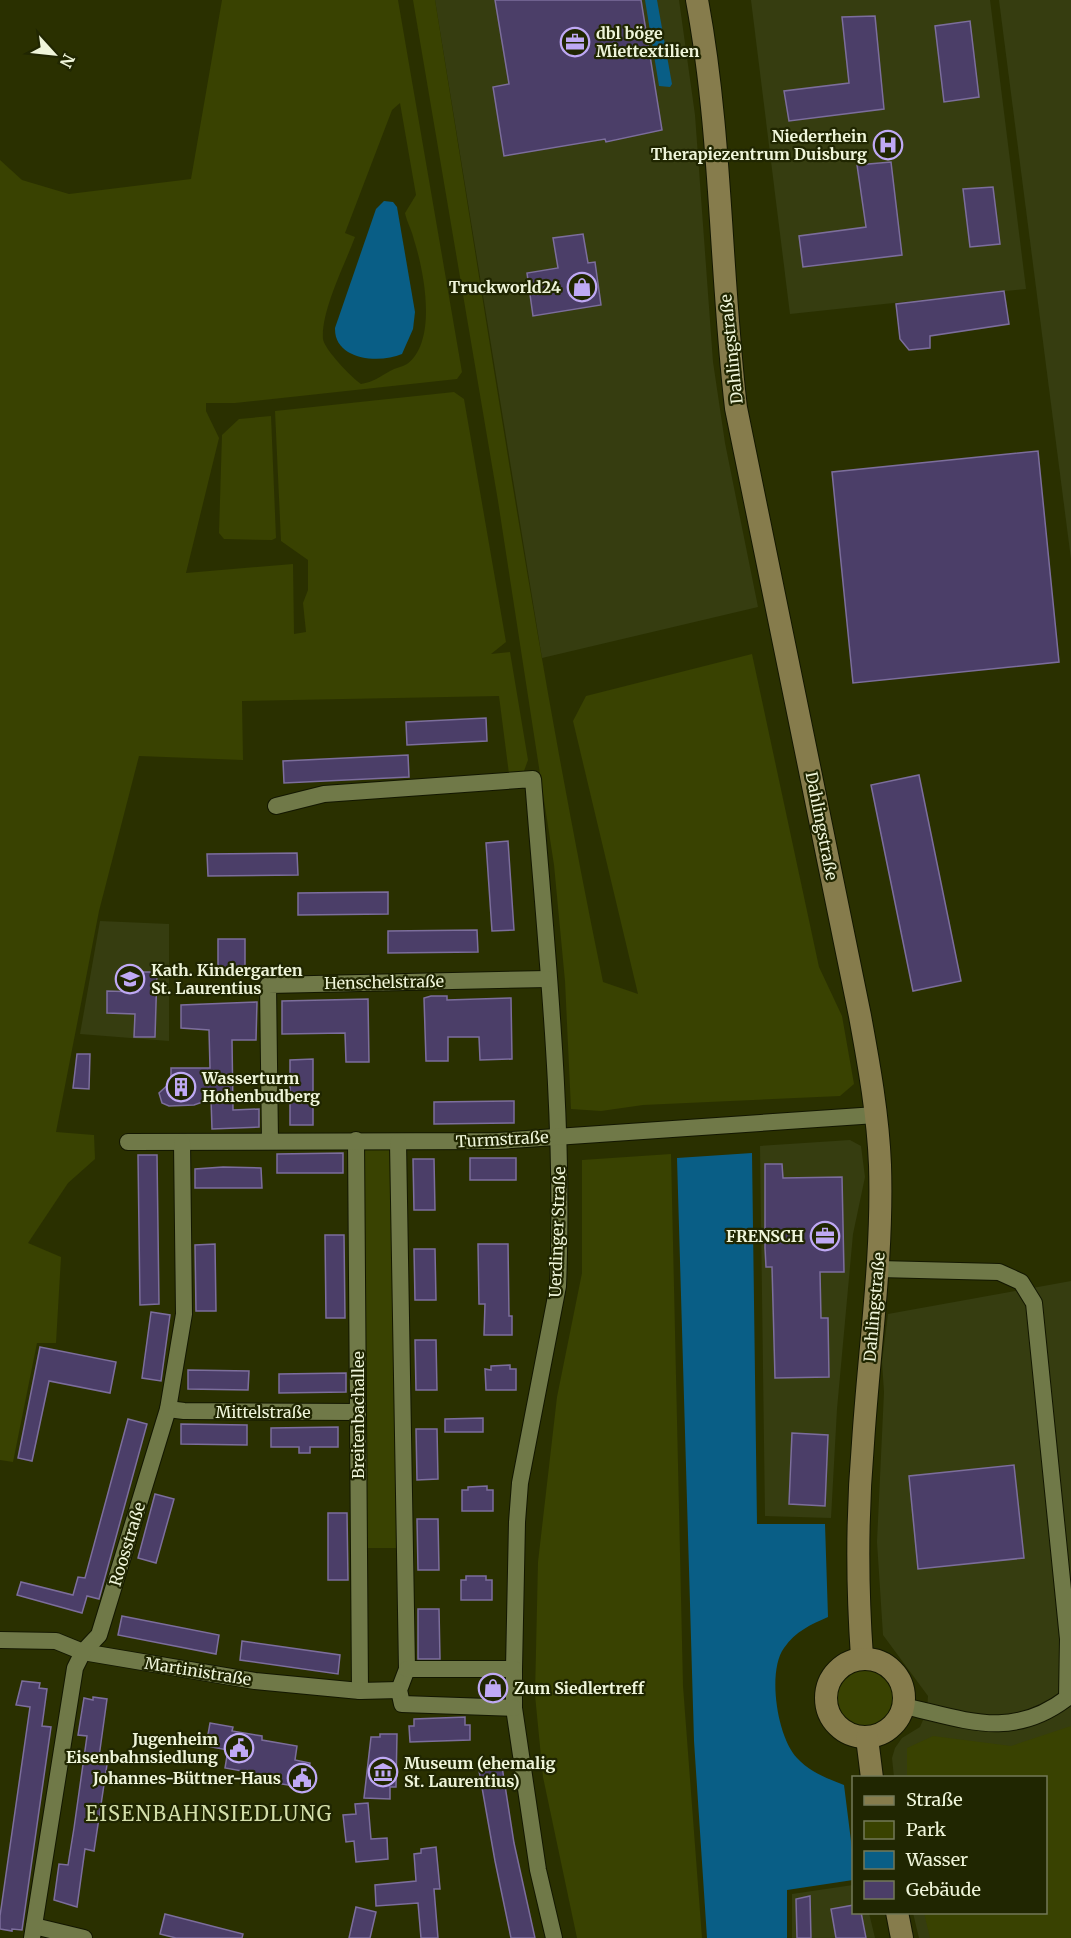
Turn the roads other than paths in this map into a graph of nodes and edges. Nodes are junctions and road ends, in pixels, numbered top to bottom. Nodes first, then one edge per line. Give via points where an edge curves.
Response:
1 (697, 0) edge
2 (276, 806) dead end
3 (549, 979) junction
4 (876, 1115) junction
5 (560, 1136) junction
6 (356, 1140) junction
7 (270, 1141) junction
8 (128, 1142) dead end
9 (182, 1142) junction
10 (398, 1142) junction
11 (879, 1269) junction
12 (168, 1409) junction
13 (358, 1412) junction
14 (0, 1640) edge
15 (83, 1652) junction
16 (862, 1657) junction
17 (407, 1669) junction
18 (514, 1670) junction
19 (360, 1691) junction
20 (401, 1697) junction
21 (904, 1706) junction
22 (514, 1708) junction
23 (867, 1738) junction
24 (872, 1776) edge
25 (897, 1914) edge
26 (33, 1932) edge
27 (84, 1938) edge
28 (554, 1938) edge
29 (902, 1938) edge

1 - 4 street, Dahlingstraße via 718,174 736,408 860,1016
2 - 3 street, Uerdinger Straße via 324,794 533,779
3 - 5 street, Uerdinger Straße
3 - 7 street, Henschelstraße via 268,985
4 - 5 street, Turmstraße
4 - 11 street, Dahlingstraße via 880,1165
5 - 10 street, Turmstraße
5 - 18 street, Uerdinger Straße via 558,1286 520,1483
6 - 7 street, Turmstraße
6 - 10 street, Turmstraße
6 - 13 street, Breitenbachallee
7 - 9 street, Turmstraße
8 - 9 street, Turmstraße
9 - 12 street, Roosstraße via 184,1314
10 - 17 street
11 - 16 street, Dahlingstraße via 862,1445
11 - 21 street via 999,1272 1021,1282 1034,1303 1068,1639 1068,1698 1036,1717 1013,1724 978,1722
12 - 13 street, Mittelstraße
12 - 15 street, Roosstraße via 99,1635
13 - 19 street, Breitenbachallee
14 - 15 street, Martinistraße via 56,1641
15 - 19 street, Martinistraße via 255,1681
15 - 26 street, Roosstraße via 75,1668
16 - 21 street via 880,1660 894,1671 902,1682
16 - 23 street via 845,1664 830,1680 826,1702 831,1719 846,1733
17 - 18 street
17 - 20 street
18 - 22 street, Uerdinger Straße
19 - 20 street, Martinistraße
20 - 22 street, Martinistraße
21 - 23 street via 895,1724 882,1734
22 - 28 street, Uerdinger Straße via 538,1870
23 - 24 street
25 - 29 street
26 - 27 street

